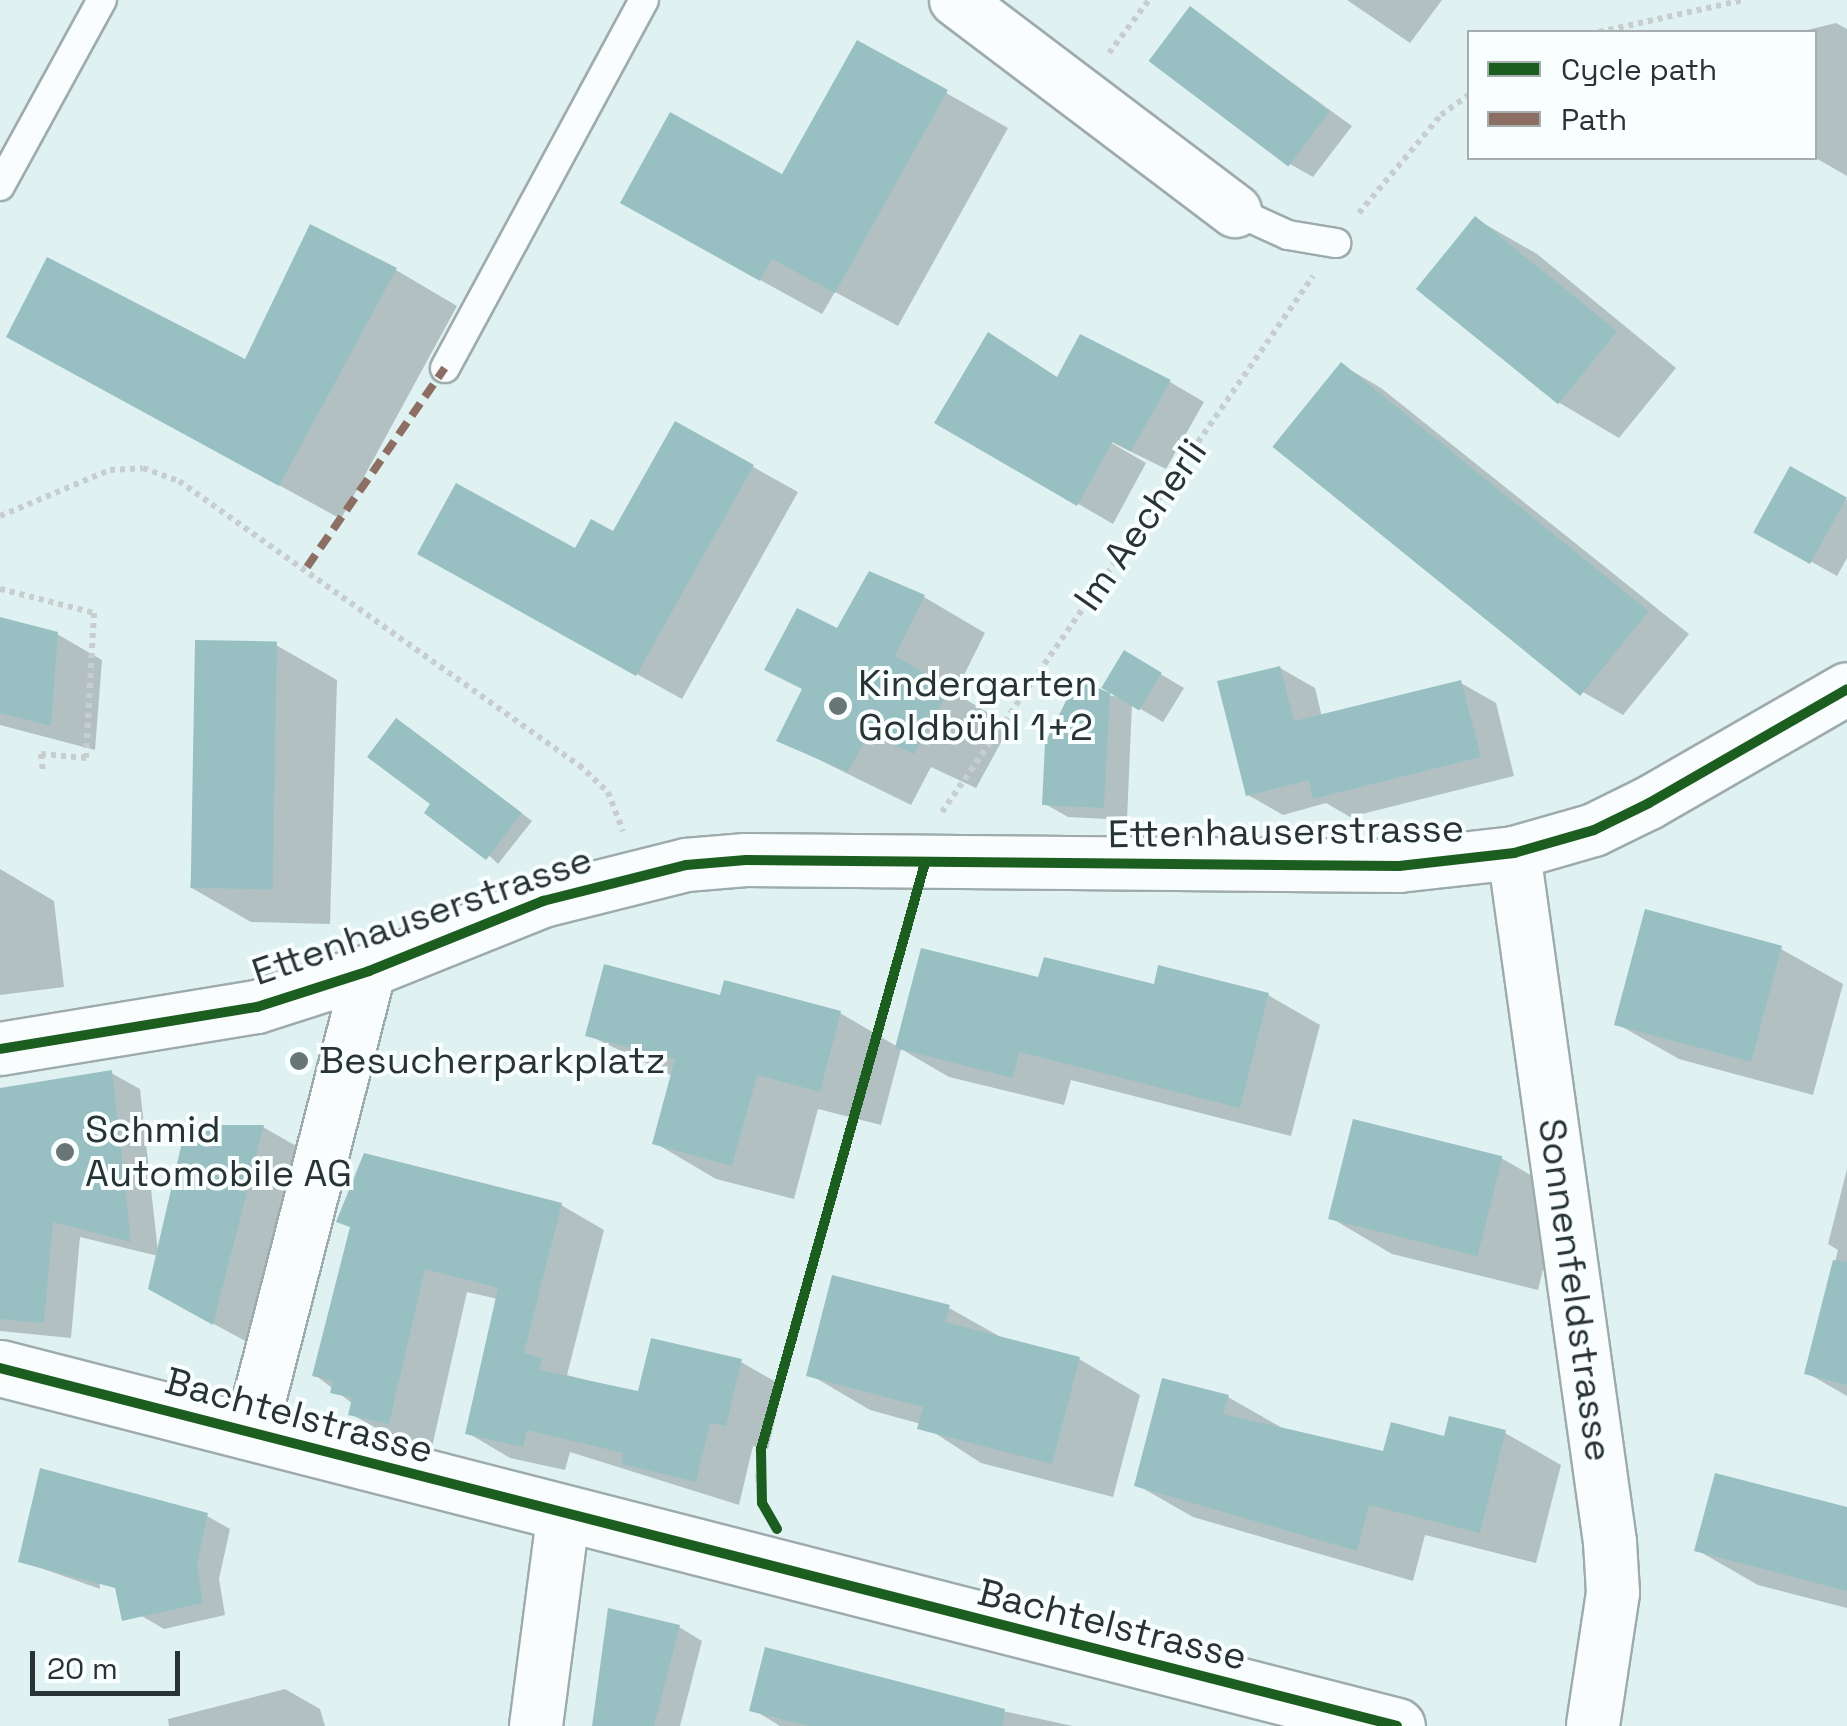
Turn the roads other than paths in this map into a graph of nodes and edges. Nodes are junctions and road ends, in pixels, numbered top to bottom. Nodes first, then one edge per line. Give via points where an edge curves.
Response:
1 (102, 0) edge
2 (644, 0) edge
3 (956, 0) edge
4 (0, 186) edge
5 (1235, 211) joint
6 (1336, 242) road end
7 (444, 368) dead end
8 (1847, 689) edge
9 (1514, 853) junction
10 (369, 971) junction
11 (0, 1049) edge
12 (0, 1368) edge
13 (251, 1432) junction
14 (562, 1517) junction
15 (536, 1726) edge
16 (1398, 1726) edge
17 (1594, 1726) edge

1 - 4 lane
2 - 7 lane
3 - 5 street
5 - 6 lane via 1288,235
8 - 9 street, Ettenhauserstrasse via 1649,804 1594,830
9 - 10 street, Ettenhauserstrasse via 1399,866 746,860 634,875 544,901
9 - 17 street, Sonnenfeldstrasse via 1610,1542 1613,1592
10 - 11 street, Ettenhauserstrasse via 258,1007
10 - 13 street, Ettenhauserstrasse
12 - 13 street, Bachtelstrasse
13 - 14 street, Bachtelstrasse
14 - 15 street
14 - 16 street, Bachtelstrasse

